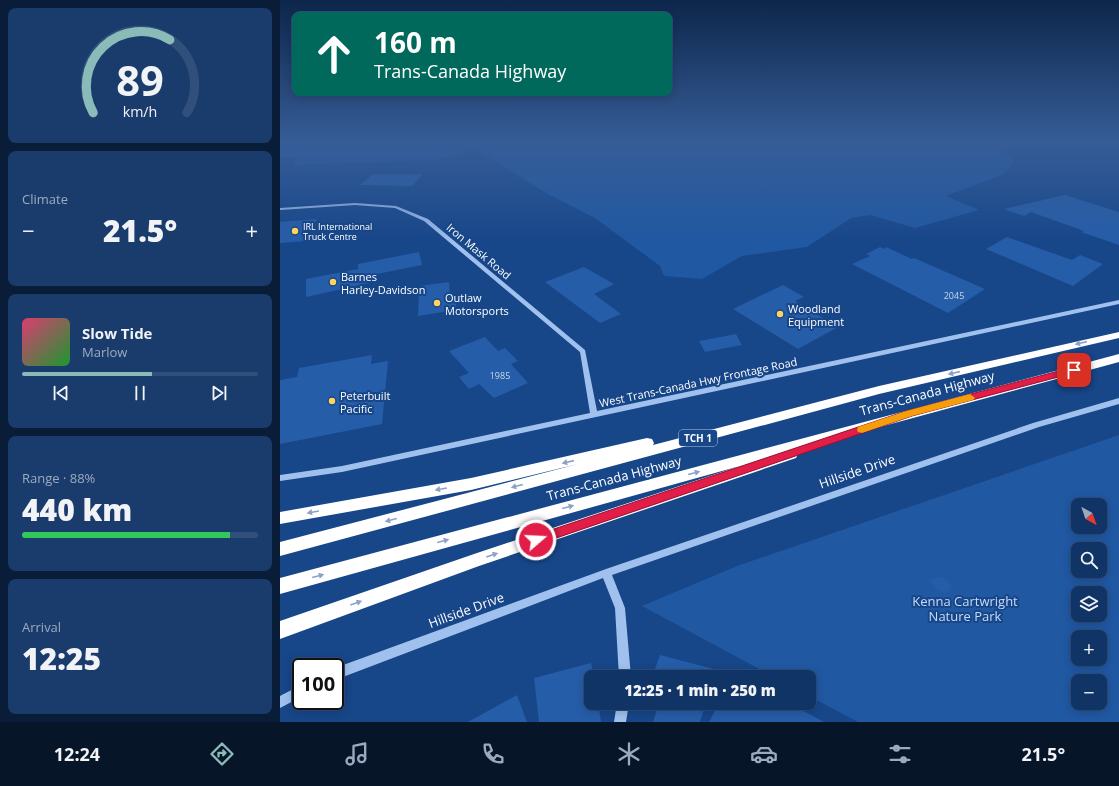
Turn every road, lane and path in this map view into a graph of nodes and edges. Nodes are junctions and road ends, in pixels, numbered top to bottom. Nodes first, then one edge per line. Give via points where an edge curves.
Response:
1 (280, 209) edge
2 (1119, 302) edge
3 (1119, 335) edge
4 (1119, 358) edge
5 (879, 390) junction
6 (1119, 401) edge
7 (909, 414) junction
8 (594, 415) junction
9 (280, 478) edge
10 (280, 518) edge
11 (280, 549) edge
12 (606, 573) junction
13 (280, 586) edge
14 (280, 630) edge
15 (624, 670) edge
16 (344, 671) edge
17 (292, 696) edge
18 (280, 702) edge
19 (622, 710) edge
20 (620, 722) edge

1 - 8 street, Iron Mask Road via 355,204 396,207 426,220 583,351
2 - 8 street, West Trans-Canada Hwy Frontage Road
3 -> 5 highway, Trans-Canada Highway / TCH 1
4 - 7 highway, Trans-Canada Highway
5 -> 10 highway via 471,484
5 -> 11 highway, Trans-Canada Highway / TCH 1
6 - 12 street, Hillside Drive via 1036,425
13 -> 7 highway, Trans-Canada Highway
14 -> 7 highway
8 - 9 street, West Trans-Canada Hwy Frontage Road via 342,469
12 - 15 street via 620,608
12 - 16 street, Hillside Drive
17 - 18 street
19 - 20 street

